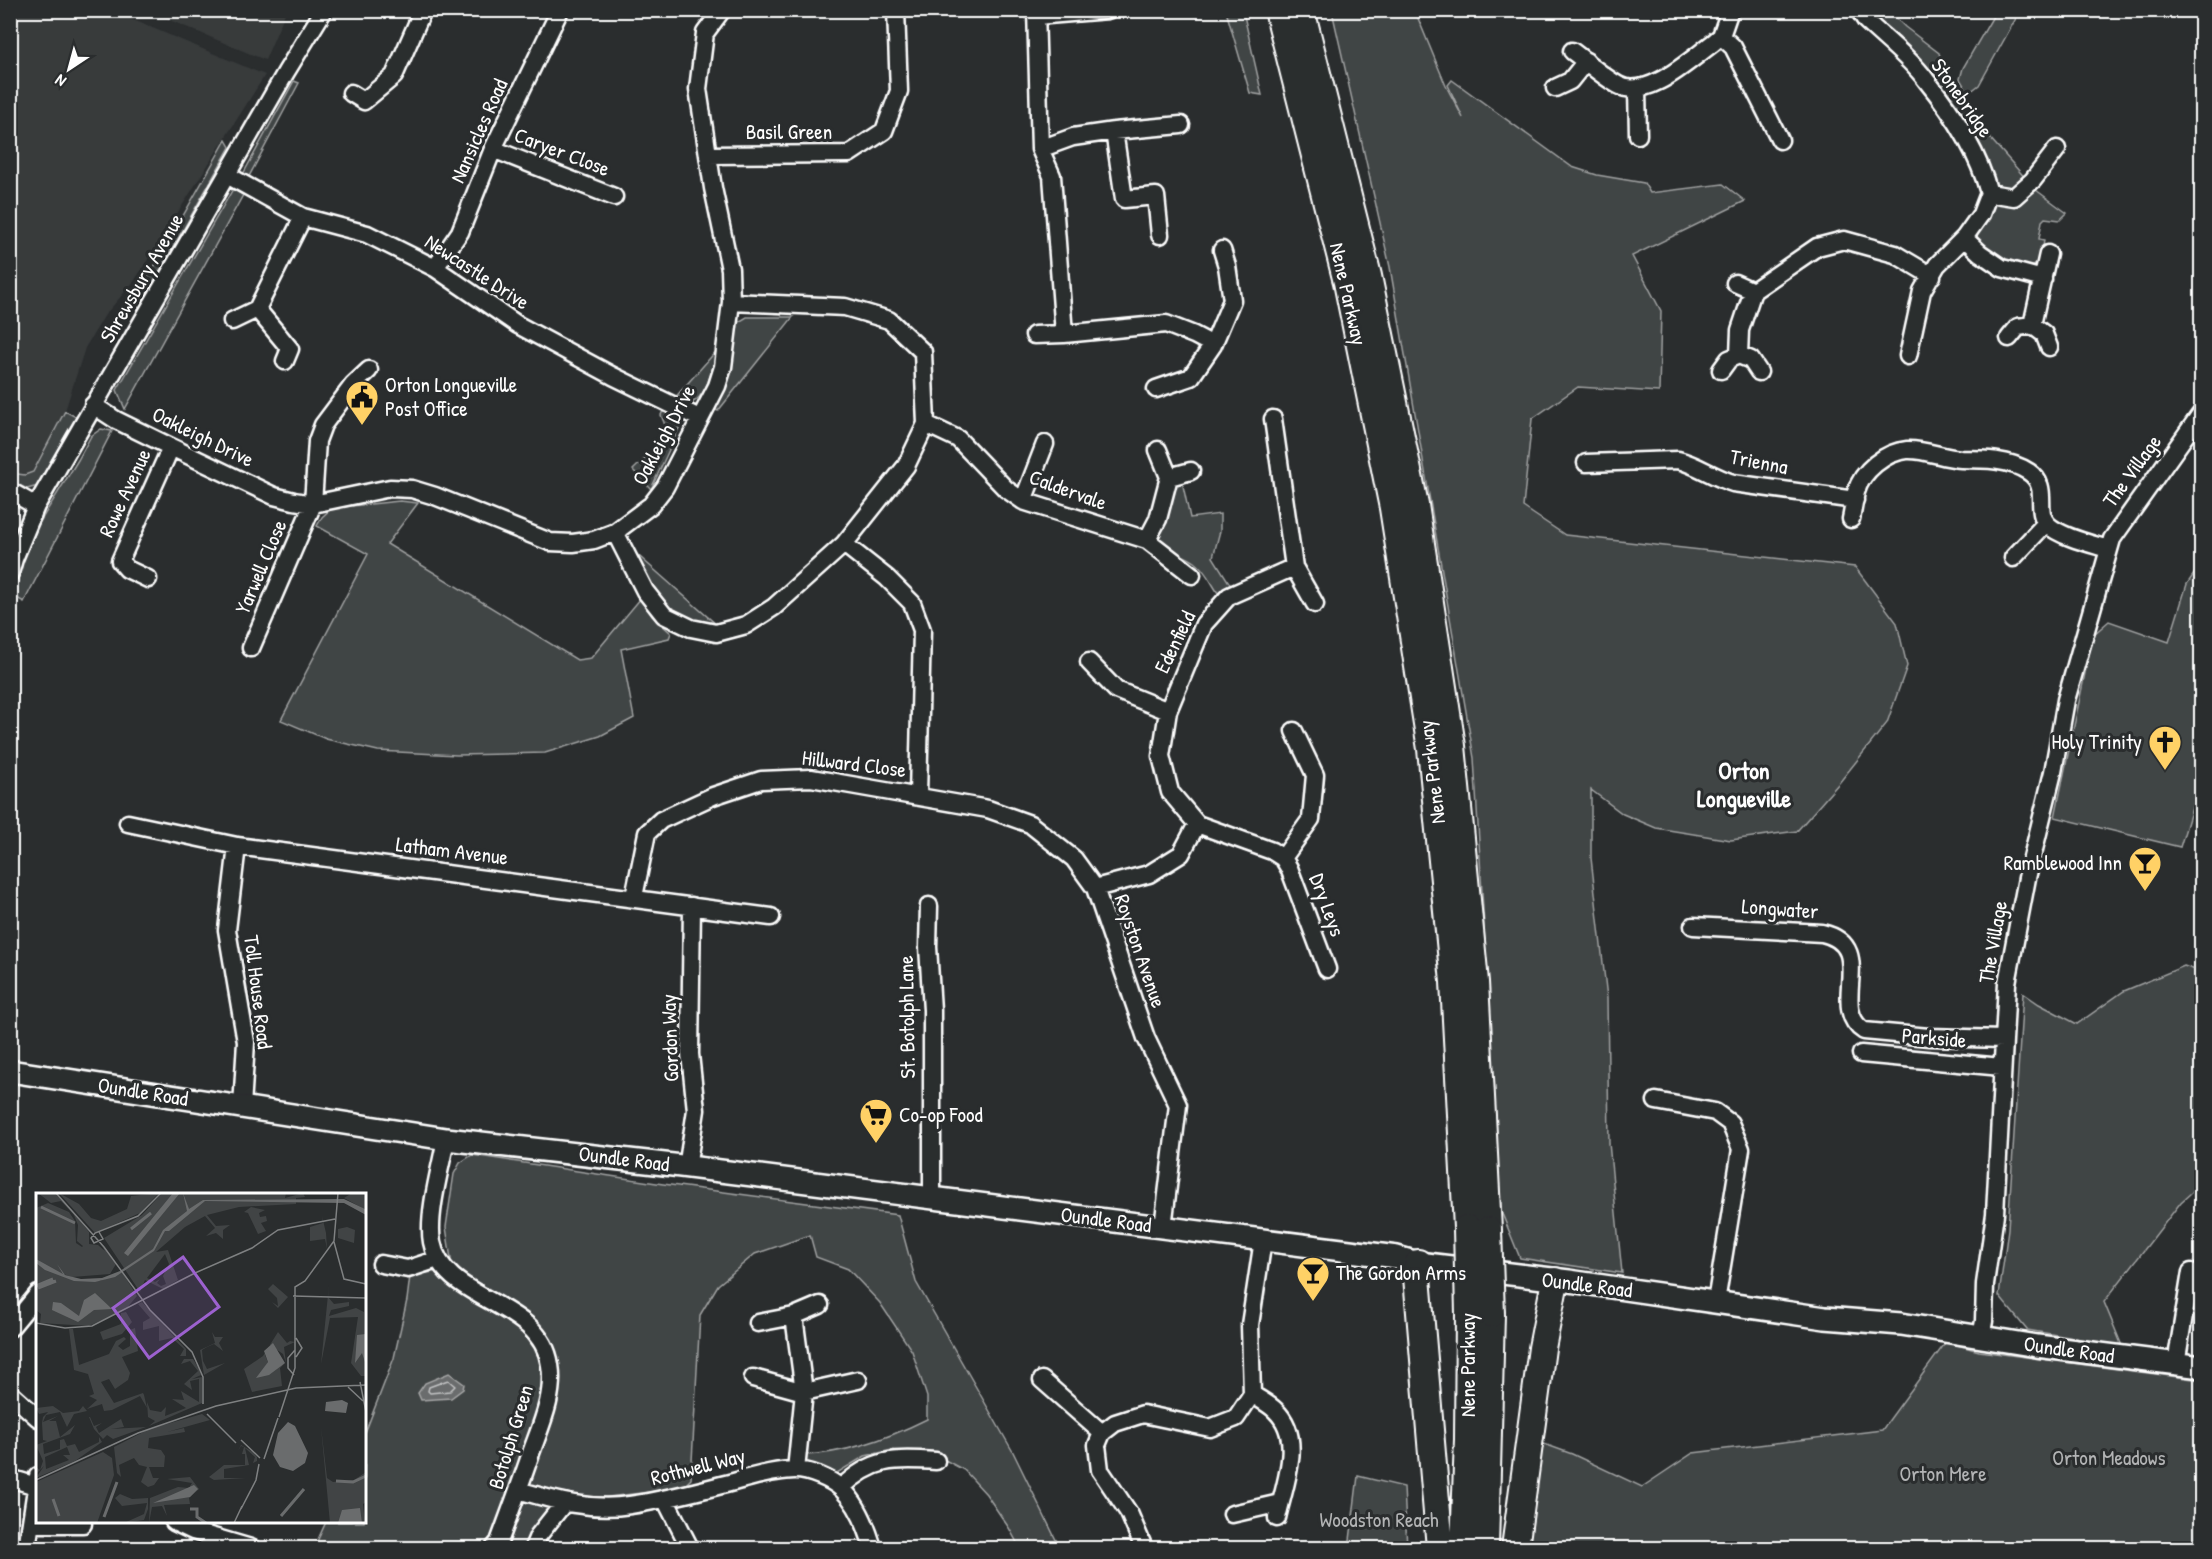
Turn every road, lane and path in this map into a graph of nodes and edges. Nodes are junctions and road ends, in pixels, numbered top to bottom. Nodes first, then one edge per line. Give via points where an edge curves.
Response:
1 (324, 10) edge
2 (423, 10) edge
3 (560, 10) edge
4 (722, 10) edge
5 (896, 10) edge
6 (1108, 10) edge
7 (1271, 10) edge
8 (1278, 10) edge
9 (1301, 10) edge
10 (1318, 10) edge
11 (1859, 10) edge
12 (1730, 11) edge
13 (1036, 13) edge
14 (1721, 36) junction
15 (1289, 55) junction
16 (1556, 88) dead end
17 (1636, 89) junction
18 (351, 93) dead end
19 (1181, 125) dead end
20 (1114, 131) junction
21 (1638, 135) dead end
22 (1780, 140) dead end
23 (1335, 142) junction
24 (493, 149) junction
25 (1040, 149) junction
26 (2057, 149) dead end
27 (708, 154) junction
28 (227, 175) junction
29 (1989, 193) junction
30 (614, 196) dead end
31 (303, 217) junction
32 (1160, 235) dead end
33 (1964, 238) junction
34 (1222, 250) dead end
35 (2048, 254) dead end
36 (435, 268) junction
37 (1932, 276) junction
38 (2043, 279) junction
39 (1735, 283) dead end
40 (1753, 291) junction
41 (731, 302) junction
42 (257, 309) junction
43 (232, 321) dead end
44 (2032, 325) junction
45 (1035, 334) dead end
46 (1064, 334) junction
47 (2009, 338) dead end
48 (1213, 345) junction
49 (2049, 347) dead end
50 (1739, 355) junction
51 (1908, 356) dead end
52 (285, 361) dead end
53 (369, 369) dead end
54 (1721, 370) dead end
55 (1759, 372) dead end
56 (1156, 389) dead end
57 (93, 405) junction
58 (2202, 412) edge
59 (699, 418) junction
60 (1274, 418) dead end
61 (926, 424) junction
62 (1045, 444) dead end
63 (171, 447) junction
64 (1158, 450) dead end
65 (1586, 462) dead end
66 (1191, 471) dead end
67 (1169, 477) junction
68 (10, 491) edge
69 (1855, 500) junction
70 (1023, 501) junction
71 (313, 504) junction
72 (36, 506) junction
73 (1851, 519) dead end
74 (2046, 523) junction
75 (615, 532) junction
76 (1147, 540) junction
77 (844, 544) junction
78 (2108, 549) junction
79 (2013, 558) dead end
80 (1294, 567) junction
81 (10, 573) edge
82 (1192, 575) dead end
83 (148, 579) dead end
84 (1315, 604) dead end
85 (251, 648) dead end
86 (1089, 662) dead end
87 (1168, 711) junction
88 (1294, 731) dead end
89 (918, 795) junction
90 (128, 823) dead end
91 (1197, 824) junction
92 (237, 846) junction
93 (1282, 858) junction
94 (1095, 888) junction
95 (634, 897) junction
96 (692, 906) junction
97 (928, 906) dead end
98 (771, 917) dead end
99 (1693, 926) dead end
100 (1326, 969) dead end
101 (2003, 1039) junction
102 (1861, 1054) dead end
103 (2002, 1066) junction
104 (10, 1071) edge
105 (1656, 1101) dead end
106 (242, 1107) junction
107 (446, 1139) junction
108 (687, 1168) junction
109 (932, 1198) junction
110 (1163, 1227) junction
111 (1478, 1229) junction
112 (1263, 1240) junction
113 (438, 1260) junction
114 (1418, 1263) junction
115 (381, 1264) dead end
116 (2191, 1272) dead end
117 (1555, 1281) junction
118 (36, 1296) edge
119 (1716, 1302) junction
120 (820, 1305) dead end
121 (1480, 1314) junction
122 (794, 1316) junction
123 (758, 1323) dead end
124 (10, 1328) edge
125 (1981, 1337) junction
126 (2176, 1364) junction
127 (2202, 1367) edge
128 (753, 1378) dead end
129 (858, 1380) dead end
130 (1041, 1380) dead end
131 (804, 1392) junction
132 (10, 1393) edge
133 (1252, 1394) junction
134 (36, 1416) edge
135 (1102, 1433) junction
136 (936, 1461) dead end
137 (796, 1470) junction
138 (10, 1478) edge
139 (36, 1481) edge
140 (36, 1488) edge
141 (841, 1488) junction
142 (518, 1490) junction
143 (665, 1499) junction
144 (564, 1503) junction
145 (1232, 1514) dead end
146 (178, 1523) edge
147 (31, 1524) junction
148 (83, 1524) dead end
149 (233, 1546) edge
150 (27, 1548) edge
151 (251, 1548) edge
152 (494, 1548) edge
153 (533, 1548) edge
154 (690, 1548) edge
155 (873, 1548) edge
156 (1144, 1548) edge
157 (1440, 1548) edge
158 (1464, 1548) edge
159 (1485, 1548) edge
160 (1515, 1548) edge

1 - 28 street, Shrewsbury Avenue
2 - 18 street via 394,76 364,101
3 - 24 street, Nansicles Road
4 - 27 street, Oakleigh Drive via 705,33 698,89
5 - 27 street, Basil Green via 898,91 884,132 849,154
6 - 13 street
7 - 15 highway
8 - 15 highway, Nene Parkway
9 - 23 highway, Nene Parkway
10 - 23 highway
11 - 29 street, Stonebridge via 1926,79 1982,168
12 - 14 street
13 - 25 street
14 - 17 street via 1653,85
14 - 22 street via 1733,47
15 - 111 highway, Nene Parkway via 1347,282 1393,508 1431,749
16 - 17 street via 1570,81 1579,56 1620,86
17 - 21 street
19 - 20 street
20 - 25 street via 1073,137
20 - 32 street via 1124,199 1156,196
23 - 111 highway, Nene Parkway via 1368,276 1415,505 1452,746 1475,982
24 - 30 street, Caryer Close
24 - 36 street, Nansicles Road via 460,232
25 - 46 street via 1052,176
26 - 29 street via 2014,197
27 - 41 street, Oakleigh Drive via 730,269
28 - 31 street, Newcastle Drive
28 - 57 street, Shrewsbury Avenue
29 - 33 street
31 - 36 street, Newcastle Drive via 367,234
31 - 42 street
33 - 37 street via 1937,265
33 - 38 street via 2002,268
34 - 48 street via 1232,300
35 - 38 street
36 - 59 street, Newcastle Drive via 518,325
37 - 40 street via 1895,254 1844,240 1817,247
37 - 51 street via 1922,291
38 - 44 street
39 - 40 street
40 - 50 street via 1740,330
41 - 59 street, Oakleigh Drive via 723,367
41 - 61 street via 845,307 889,320 923,352
42 - 43 street
42 - 52 street via 290,349
44 - 47 street via 2018,327
44 - 49 street via 2044,334
45 - 46 street
46 - 48 street via 1166,324
48 - 56 street via 1191,377
50 - 54 street via 1729,359
50 - 55 street via 1751,360
53 - 71 street, Yarwell Close via 323,425 317,441
57 - 63 street, Oakleigh Drive
57 - 72 street, Shrewsbury Avenue
58 - 78 street, The Village via 2120,526
59 - 75 street, Oakleigh Drive via 658,496
60 - 80 street
61 - 70 street, Caldervale via 958,440
61 - 77 street via 906,466
62 - 70 street
63 - 71 street, Oakleigh Drive via 274,495
63 - 83 street, Rowe Avenue via 120,561
64 - 67 street
65 - 69 street, Trienna via 1678,460 1733,483
66 - 67 street
67 - 76 street via 1158,519
68 - 72 street
69 - 73 street
69 - 74 street via 1871,466 1889,455 1906,450 1981,459 2031,473 2040,484
70 - 76 street, Caldervale
71 - 75 street, Oakleigh Drive via 390,488 412,489 550,542 594,540
71 - 85 street, Yarwell Close
72 - 81 street, Shrewsbury Avenue
74 - 78 street via 2059,532
74 - 79 street
75 - 77 street via 645,591 664,615 691,628 716,633 746,625 774,607
76 - 82 street, Caldervale
77 - 89 street via 912,603 922,630
78 - 101 street, The Village via 2066,700 2027,878 2007,983
80 - 84 street
80 - 87 street, Edenfield via 1229,596 1210,617
86 - 87 street via 1116,690
87 - 91 street, Dry Leys via 1161,756 1170,792
88 - 93 street, Dry Leys via 1315,775 1311,819
89 - 94 street, Royston Avenue via 988,809 1030,824 1074,859
89 - 95 street, Hillward Close via 811,778 761,780 713,796 661,820 647,833
90 - 92 street, Latham Avenue
91 - 93 street, Dry Leys
91 - 94 street via 1181,854 1149,874
92 - 95 street, Latham Avenue
92 - 106 street, Toll House Road via 227,930 246,1042
93 - 100 street, Dry Leys
94 - 110 street, Royston Avenue via 1146,1038 1178,1105
95 - 96 street, Latham Avenue
96 - 98 street, Latham Avenue
96 - 108 street, Gordon Way via 690,1054 696,1110
97 - 109 street, St. Botolph Lane
99 - 101 street, Longwater via 1835,936 1849,952 1851,1017 1864,1031
101 - 103 street, The Village
102 - 103 street, Parkside
103 - 125 street, The Village via 1995,1214
104 - 106 main road, Oundle Road
105 - 119 street via 1715,1112 1730,1123 1741,1149
106 - 107 main road, Oundle Road
107 - 108 main road, Oundle Road
107 - 113 street via 432,1219 432,1241
108 - 109 main road, Oundle Road
109 - 110 main road, Oundle Road
110 - 112 main road, Oundle Road
111 - 121 highway, Nene Parkway, bridge
112 - 114 main road, Oundle Road
112 - 133 street via 1250,1325
113 - 115 street via 408,1269
113 - 142 street, Botolph Green via 456,1279 526,1323 545,1347 550,1364 549,1401
114 - 117 main road, Oundle Road
114 - 157 highway
116 - 126 street
117 - 119 main road, Oundle Road
117 - 160 highway
118 - 124 street
119 - 125 main road, Oundle Road
120 - 122 street
121 - 158 highway, Nene Parkway via 1468,1439
121 - 159 highway, Nene Parkway
122 - 123 street
122 - 131 street
125 - 126 main road, Oundle Road
126 - 127 main road, Oundle Road
128 - 131 street
129 - 131 street
130 - 135 street
131 - 137 street
132 - 134 street
133 - 135 street via 1236,1418 1210,1428 1143,1414 1115,1423
133 - 145 street via 1276,1411 1289,1431 1292,1454 1278,1510
135 - 156 street via 1097,1445 1100,1470 1129,1513
136 - 141 street via 884,1461 868,1467
137 - 141 street, Rothwell Way
137 - 143 street, Rothwell Way
138 - 139 street
140 - 147 street
141 - 155 street, Rothwell Way via 855,1505
142 - 144 street, Rothwell Way
142 - 152 street, Botolph Green
143 - 144 street, Rothwell Way via 605,1508
143 - 154 street
144 - 153 street
146 - 149 street
147 - 148 street
147 - 150 street
149 - 151 street

